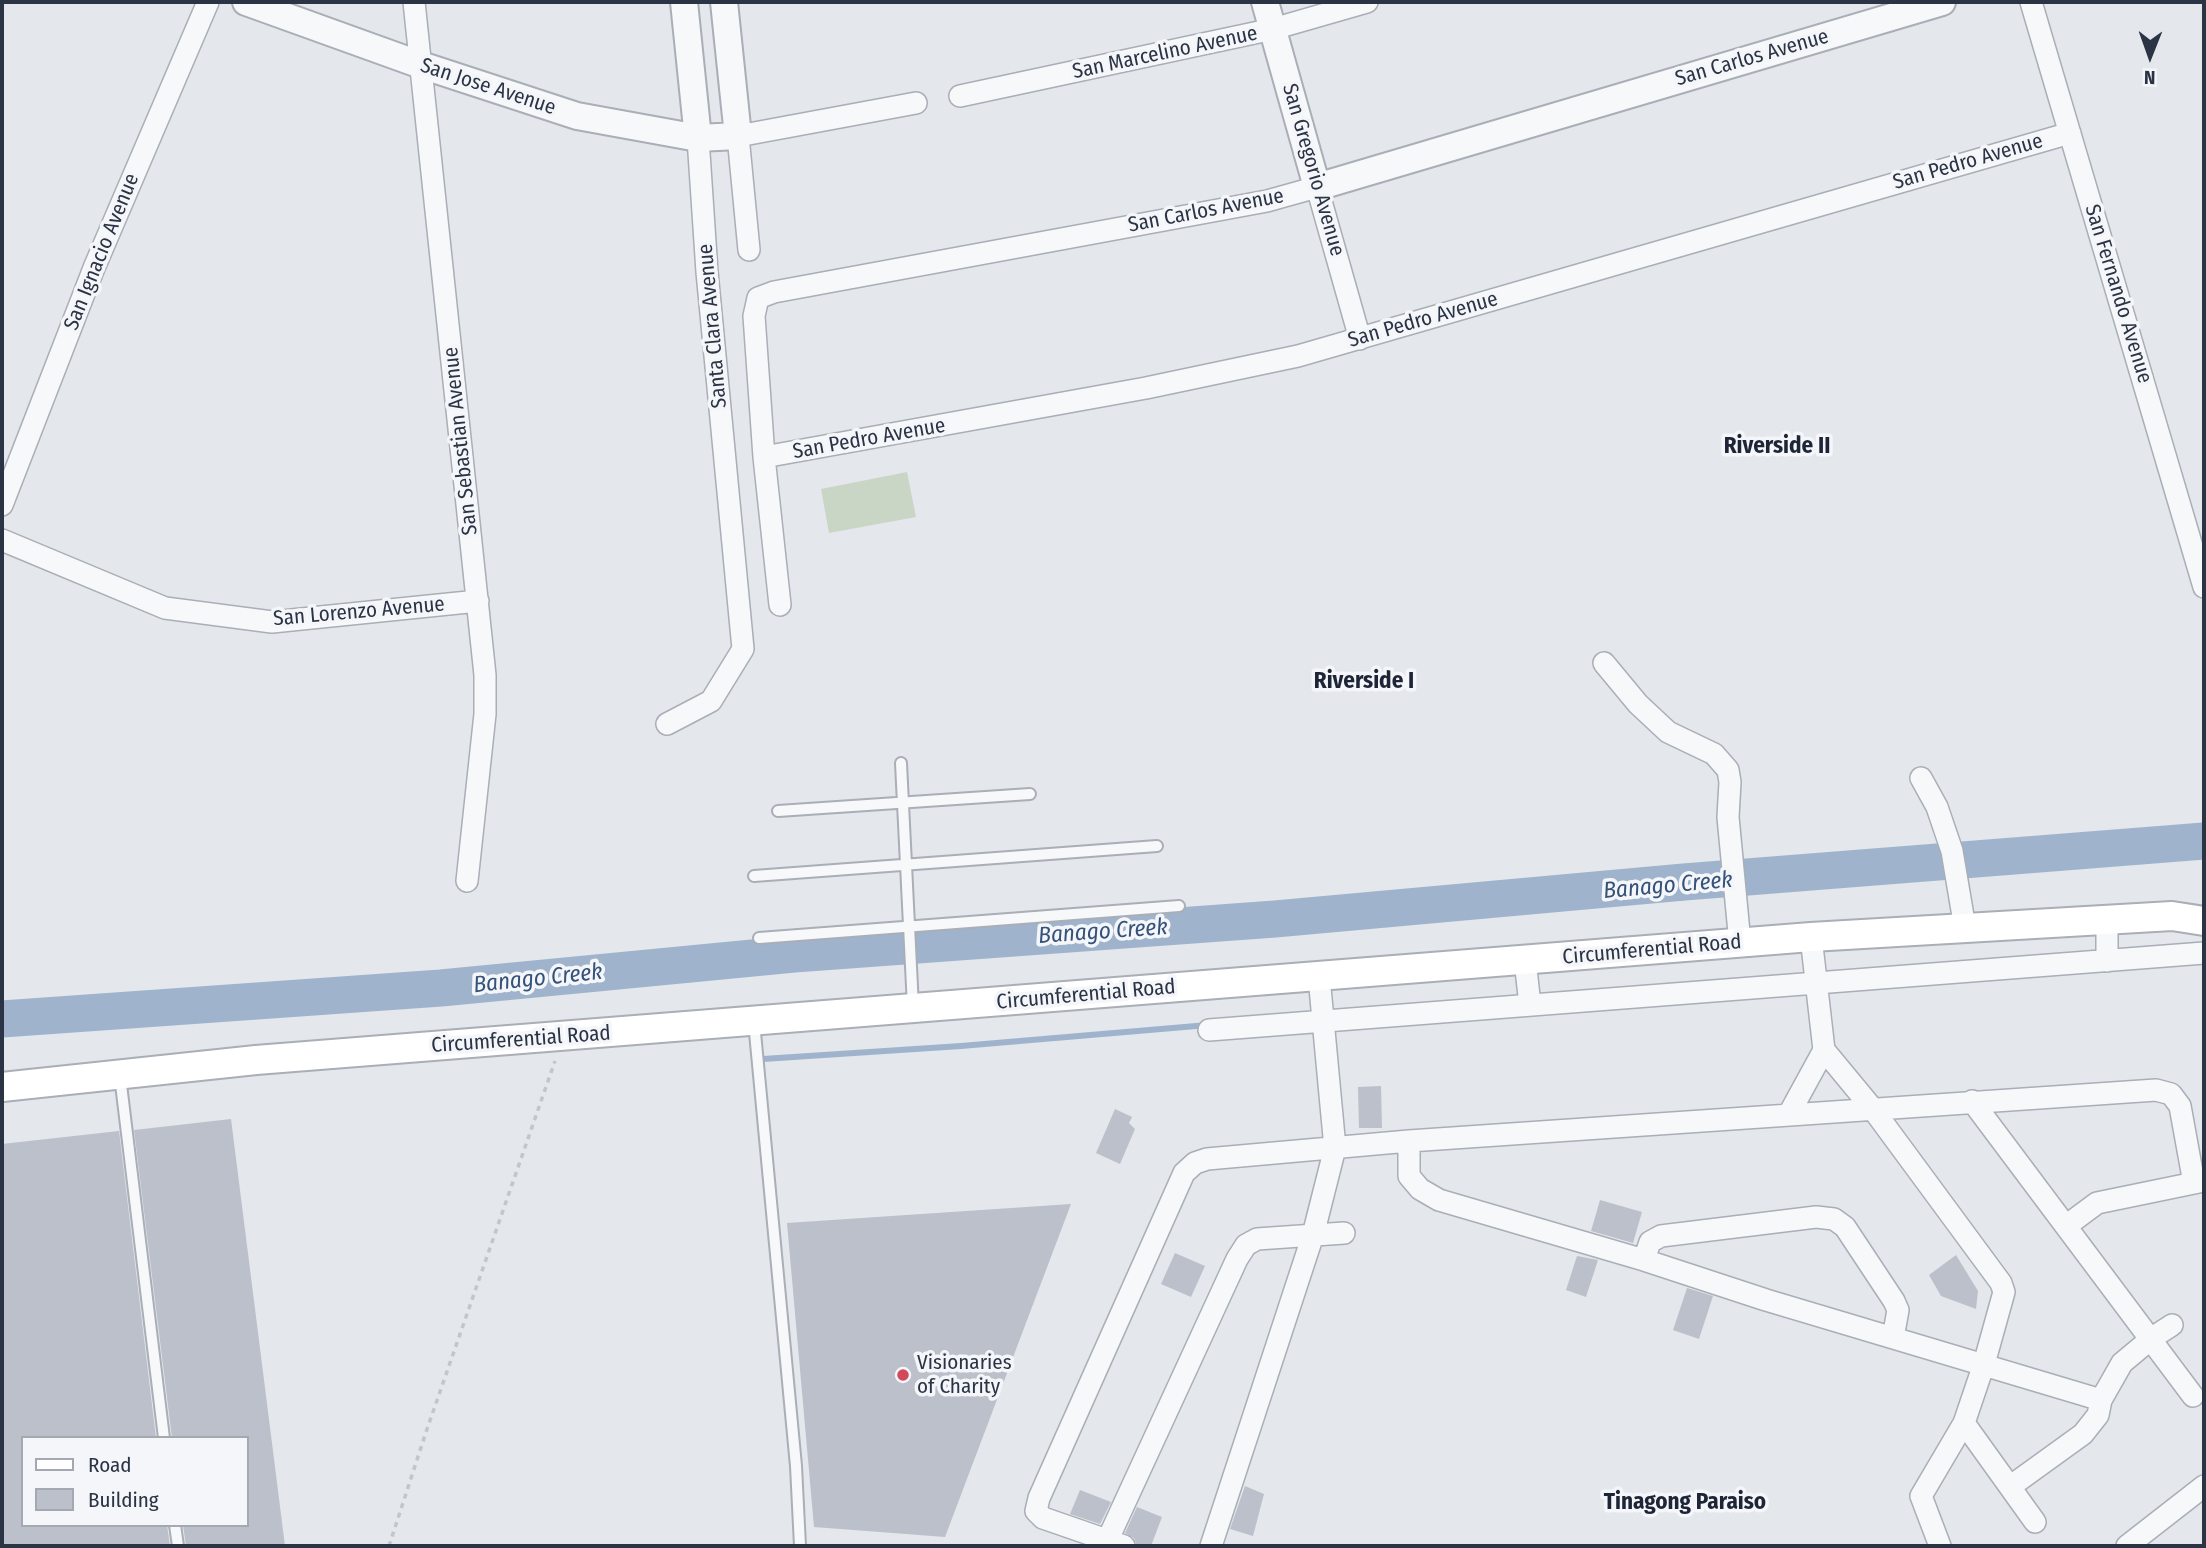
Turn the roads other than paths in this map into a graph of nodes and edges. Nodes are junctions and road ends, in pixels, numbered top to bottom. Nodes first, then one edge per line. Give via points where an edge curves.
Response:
1 (208, 2) edge
2 (246, 2) edge
3 (414, 2) edge
4 (684, 2) edge
5 (724, 2) edge
6 (1265, 2) edge
7 (1367, 2) edge
8 (1942, 2) edge
9 (2031, 2) edge
10 (1273, 29) junction
11 (421, 65) junction
12 (961, 96) dead end
13 (916, 103) dead end
14 (2070, 132) junction
15 (738, 136) junction
16 (698, 138) junction
17 (1317, 187) junction
18 (749, 250) dead end
19 (1360, 339) junction
20 (764, 457) junction
21 (2, 505) edge
22 (2, 540) edge
23 (2204, 587) edge
24 (478, 601) junction
25 (780, 605) dead end
26 (1604, 663) dead end
27 (667, 724) dead end
28 (901, 763) dead end
29 (1921, 778) dead end
30 (1030, 794) dead end
31 (904, 803) junction
32 (778, 811) dead end
33 (1157, 846) dead end
34 (907, 865) junction
35 (754, 876) dead end
36 (467, 881) dead end
37 (2204, 901) edge
38 (1179, 906) dead end
39 (2172, 916) junction
40 (2204, 921) edge
41 (1965, 928) junction
42 (911, 931) junction
43 (1811, 937) junction
44 (759, 938) dead end
45 (1740, 943) junction
46 (2107, 945) junction
47 (2204, 953) edge
48 (1817, 976) junction
49 (1528, 989) junction
50 (1323, 1004) junction
51 (913, 1009) junction
52 (754, 1022) junction
53 (1209, 1030) dead end
54 (1824, 1050) junction
55 (119, 1074) junction
56 (2, 1087) edge
57 (1972, 1101) junction
58 (1872, 1108) junction
59 (1789, 1114) junction
60 (1409, 1141) junction
61 (1335, 1148) junction
62 (2199, 1182) edge
63 (2066, 1226) junction
64 (1344, 1233) dead end
65 (1313, 1234) junction
66 (1644, 1260) junction
67 (2172, 1325) dead end
68 (1893, 1338) junction
69 (2152, 1338) junction
70 (1984, 1364) junction
71 (2193, 1396) dead end
72 (2101, 1400) junction
73 (1964, 1423) junction
74 (164, 1436) edge
75 (2011, 1486) junction
76 (2204, 1486) edge
77 (2035, 1521) dead end
78 (175, 1527) edge
79 (1116, 1543) edge
80 (178, 1546) edge
81 (800, 1546) edge
82 (1211, 1546) edge
83 (1940, 1546) edge
84 (2127, 1546) edge

1 - 21 street, San Ignacio Avenue via 94,268
2 - 11 street, San Jose Avenue
3 - 11 street, San Sebastian Avenue
4 - 16 street, Santa Clara Avenue
5 - 15 street, Santa Clara Avenue
6 - 10 street, San Gregorio Avenue
7 - 10 street, San Marcelino Avenue
8 - 17 street, San Carlos Avenue
9 - 14 street, San Fernando Avenue
10 - 12 street, San Marcelino Avenue
10 - 17 street, San Gregorio Avenue
11 - 16 street, San Jose Avenue via 577,116
11 - 24 street, San Sebastian Avenue
13 - 15 street
14 - 19 street, San Pedro Avenue
14 - 23 street, San Fernando Avenue
15 - 16 street, San Jose Avenue
15 - 18 street, Santa Clara Avenue
16 - 27 street, Santa Clara Avenue via 743,649 711,701
17 - 19 street, San Gregorio Avenue
17 - 20 street, San Carlos Avenue via 1266,201 758,298 754,316
19 - 20 street, San Pedro Avenue via 1236,370
20 - 25 street, San Carlos Avenue
22 - 24 street, San Lorenzo Avenue via 165,608 272,622
24 - 36 street, San Sebastian Avenue via 485,714
26 - 45 street via 1638,705 1668,732 1714,754 1728,770
28 - 31 lane
29 - 41 street via 1952,851
30 - 31 lane
31 - 32 lane
31 - 34 lane
33 - 34 lane
34 - 35 lane
34 - 42 lane
37 - 39 main road, Circumferential Road
38 - 42 lane
39 - 40 main road, Circumferential Road
39 - 46 main road, Circumferential Road
41 - 43 main road, Circumferential Road
41 - 46 main road, Circumferential Road
42 - 44 lane
42 - 51 lane
43 - 45 main road, Circumferential Road
43 - 48 street
45 - 49 main road, Circumferential Road
46 - 47 street
46 - 48 street
48 - 49 street
48 - 54 street
49 - 50 main road, Circumferential Road
49 - 50 street
50 - 51 main road, Circumferential Road
50 - 53 street
50 - 61 street
51 - 52 main road, Circumferential Road
52 - 55 main road, Circumferential Road
52 - 81 lane
54 - 58 street
54 - 59 street
55 - 56 main road, Circumferential Road
55 - 74 lane
57 - 58 street
57 - 62 street via 2139,1090 2171,1094 2180,1105
57 - 63 street
58 - 59 street
58 - 70 street via 2001,1283 2004,1301
59 - 60 street
60 - 61 street
60 - 66 street via 1409,1176 1439,1200
61 - 65 street
61 - 79 street via 1206,1159 1184,1173 1036,1511 1043,1518
62 - 63 street via 2097,1203
63 - 69 street
64 - 65 street
65 - 79 street via 1257,1239 1246,1245 1237,1259
65 - 82 street
66 - 68 street
66 - 68 street via 1650,1242 1661,1236 1816,1217 1834,1219 1845,1227 1894,1301 1898,1310
67 - 69 street
68 - 70 street
69 - 71 street
69 - 72 street via 2122,1363
70 - 72 street
70 - 73 street
72 - 75 street via 2098,1415 2083,1434
73 - 75 street
73 - 83 street via 1921,1496
75 - 77 street
76 - 84 street
78 - 80 lane

